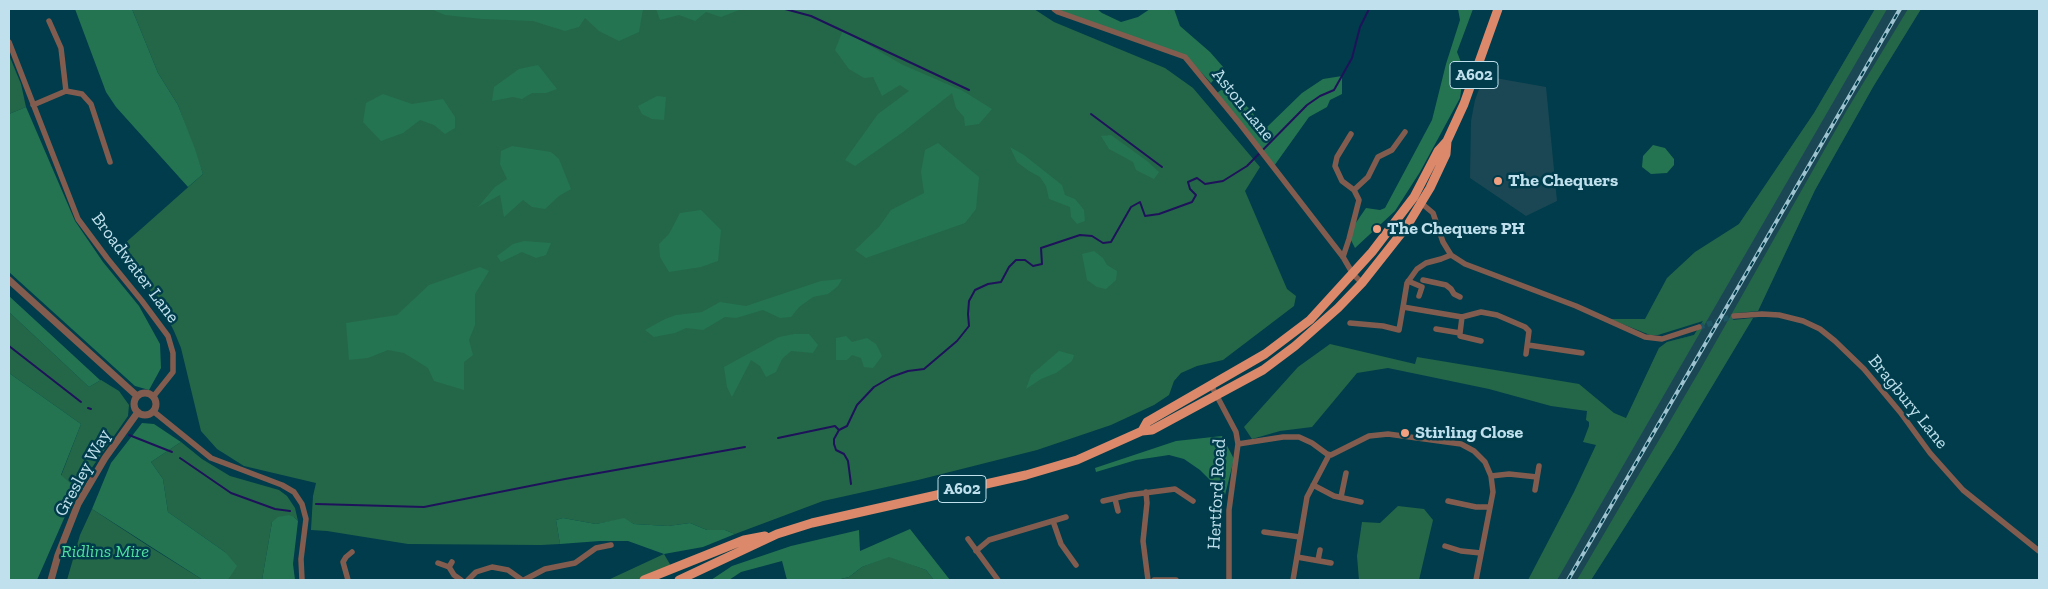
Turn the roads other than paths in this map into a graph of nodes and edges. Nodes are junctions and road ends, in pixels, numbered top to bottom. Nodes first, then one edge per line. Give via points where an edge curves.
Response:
1 (1054, 9) edge
2 (1498, 9) edge
3 (49, 21) dead end
4 (9, 42) edge
5 (66, 91) junction
6 (33, 105) junction
7 (1405, 132) dead end
8 (1351, 134) dead end
9 (1392, 150) junction
10 (1396, 157) dead end
11 (110, 162) dead end
12 (1354, 190) junction
13 (1418, 200) junction
14 (1451, 255) junction
15 (1343, 257) junction
16 (1426, 272) dead end
17 (1353, 274) junction
18 (9, 280) edge
19 (1423, 280) junction
20 (1408, 281) junction
21 (1362, 283) junction
22 (1422, 287) junction
23 (1419, 296) dead end
24 (1460, 297) dead end
25 (1403, 307) junction
26 (1734, 316) tunnel mouth
27 (1462, 317) junction
28 (1350, 323) dead end
29 (1699, 327) tunnel mouth
30 (1436, 329) dead end
31 (1460, 333) junction
32 (1481, 341) dead end
33 (1528, 345) junction
34 (1582, 353) dead end
35 (1526, 354) dead end
36 (1211, 385) junction
37 (137, 396) junction
38 (1216, 396) junction
39 (153, 397) junction
40 (138, 412) junction
41 (153, 412) junction
42 (1142, 431) junction
43 (1238, 444) junction
44 (1329, 455) junction
45 (1540, 466) dead end
46 (1346, 473) dead end
47 (1492, 476) junction
48 (1537, 478) junction
49 (1176, 481) dead end
50 (1313, 485) junction
51 (1175, 490) junction
52 (1535, 490) dead end
53 (1146, 492) junction
54 (1341, 497) junction
55 (1115, 498) junction
56 (1194, 501) dead end
57 (1448, 501) dead end
58 (1103, 502) dead end
59 (1361, 502) dead end
60 (1490, 507) junction
61 (1118, 511) dead end
62 (1066, 517) dead end
63 (1053, 521) junction
64 (1264, 532) dead end
65 (777, 534) junction
66 (1278, 534) junction
67 (1300, 537) junction
68 (968, 539) dead end
69 (1277, 541) dead end
70 (611, 545) dead end
71 (1445, 546) dead end
72 (1075, 550) dead end
73 (1320, 550) dead end
74 (976, 551) junction
75 (1461, 551) junction
76 (2039, 551) edge
77 (352, 552) dead end
78 (1481, 553) junction
79 (1069, 556) junction
80 (1297, 557) junction
81 (1460, 558) dead end
82 (1318, 560) junction
83 (438, 562) dead end
84 (1331, 563) dead end
85 (1076, 565) dead end
86 (51, 580) edge
87 (302, 580) edge
88 (348, 580) edge
89 (460, 580) edge
90 (468, 580) edge
91 (523, 580) edge
92 (646, 580) edge
93 (679, 580) edge
94 (998, 580) edge
95 (1148, 580) edge
96 (1154, 580) edge
97 (1176, 580) edge
98 (1229, 580) edge
99 (1293, 580) edge
100 (1476, 580) edge

1 - 15 street, Aston Lane via 1185,57
2 - 13 highway, A602 via 1464,104 1447,141 1443,160
3 - 5 street via 61,48
4 - 6 street, Broadwater Lane
5 - 6 street
5 - 11 street via 82,94 91,104
6 - 39 street, Broadwater Lane via 78,219 168,336 173,353 173,372
7 - 9 street
8 - 12 street via 1335,166 1342,181
9 - 10 street
9 - 12 street via 1378,157 1368,177
12 - 15 street via 1358,200
13 - 14 street via 1433,213
13 - 17 highway, A602
13 - 21 highway, A602 via 1407,226
14 - 20 street via 1421,265
14 - 29 street via 1465,264 1576,306 1645,337 1662,339
15 - 17 street, Aston Lane
16 - 19 street
17 - 21 street, Aston Lane
17 - 36 highway, A602 via 1310,320 1265,354
18 - 37 street
19 - 22 street
19 - 24 street via 1446,285
20 - 22 street
20 - 25 street
21 - 38 highway, A602 via 1295,346 1263,370
22 - 23 street
25 - 27 street
25 - 28 street via 1399,330
26 - 76 street, Bragbury Lane via 1771,315 1803,321 1836,341 1864,369 1963,490
27 - 31 street
27 - 33 street via 1485,312 1521,325 1529,331
30 - 31 street
31 - 32 street via 1460,336
33 - 34 street
33 - 35 street
36 - 38 street, Hertford Road
36 - 42 highway, A602 via 1147,422
37 - 39 street via 148,393
37 - 40 street via 134,406
38 - 42 highway, A602 via 1152,430
38 - 43 street, Hertford Road via 1236,432
39 - 41 street via 156,406
40 - 41 street
40 - 86 street, Gresley Way via 105,458 78,504
41 - 87 street via 211,458 282,484 294,492 306,519
42 - 65 highway, A602 via 1077,460 1026,475 812,523
43 - 44 street via 1299,437
43 - 98 street, Hertford Road via 1229,510
44 - 47 street via 1369,436 1416,437 1461,444 1485,462
44 - 50 street
45 - 48 street
46 - 54 street
47 - 48 street via 1508,474
47 - 60 street
48 - 52 street
49 - 51 street
50 - 54 street
50 - 67 street via 1307,497
51 - 53 street
51 - 56 street
53 - 55 street
53 - 95 street via 1143,541
54 - 59 street
55 - 58 street
55 - 61 street
57 - 60 street
60 - 78 street
62 - 63 street
63 - 74 street via 989,540
63 - 79 street via 1058,540
64 - 66 street
65 - 92 highway, A602 via 744,540
65 - 93 highway, A602
66 - 67 street
66 - 69 street
67 - 80 street
68 - 74 street
70 - 91 street via 596,548 575,563 545,569
71 - 75 street
72 - 79 street
73 - 82 street
74 - 94 street
75 - 78 street
75 - 81 street
77 - 88 street via 344,562
78 - 100 street
79 - 85 street
80 - 82 street
80 - 99 street
82 - 84 street
83 - 89 street via 450,564
90 - 91 street via 476,572 492,567 508,570
96 - 97 street

